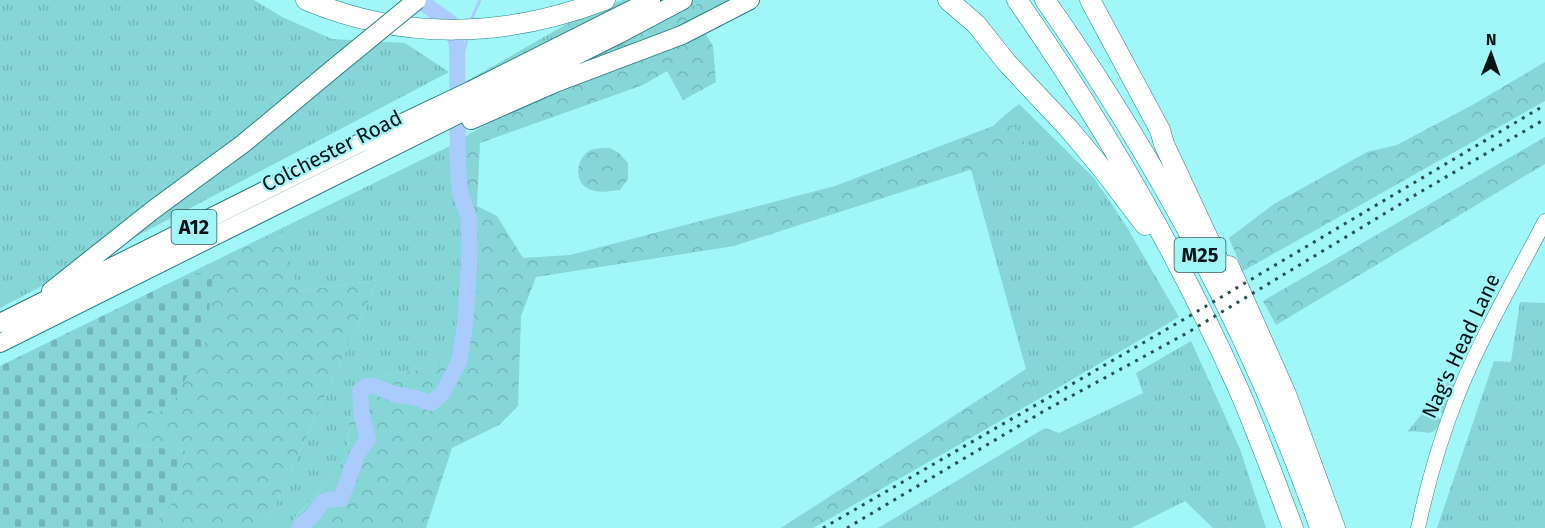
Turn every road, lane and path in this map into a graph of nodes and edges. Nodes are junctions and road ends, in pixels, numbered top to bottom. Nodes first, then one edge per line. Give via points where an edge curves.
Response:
1 (306, 0) edge
2 (417, 0) edge
3 (605, 0) edge
4 (651, 0) edge
5 (683, 0) edge
6 (750, 0) edge
7 (948, 0) edge
8 (1045, 0) edge
9 (1090, 0) edge
10 (1019, 4) edge
11 (470, 106) junction
12 (444, 118) junction
13 (1160, 130) junction
14 (1545, 221) edge
15 (1173, 255) junction
16 (29, 310) junction
17 (0, 323) edge
18 (0, 343) edge
19 (1278, 417) junction
20 (1293, 528) edge
21 (1320, 528) edge
22 (1335, 528) edge
23 (1418, 528) edge

1 - 3 highway via 365,20 407,28 452,30 531,22
2 - 16 highway, A12, bridge via 244,143
4 - 11 highway, Colchester Road / A12
5 - 11 highway, Colchester Road / A12
6 - 11 highway, A12 via 682,35 555,83
7 - 15 highway, M25 via 965,12 1069,129
8 - 19 highway, M25 via 1170,197
9 - 13 highway, M25
10 - 15 highway, M25 via 1107,139
11 - 12 highway, Colchester Road / A12
12 - 16 highway, Colchester Road / A12 via 358,144
12 - 18 highway, Colchester Road / A12
13 - 19 highway, M25 via 1251,335
13 - 22 highway, M25 via 1197,196 1271,359
14 - 23 street, Nag's Head Lane via 1460,391 1440,444
15 - 20 highway, M25 via 1239,390
16 - 17 highway, Colchester Road / A12
19 - 21 highway, M25

